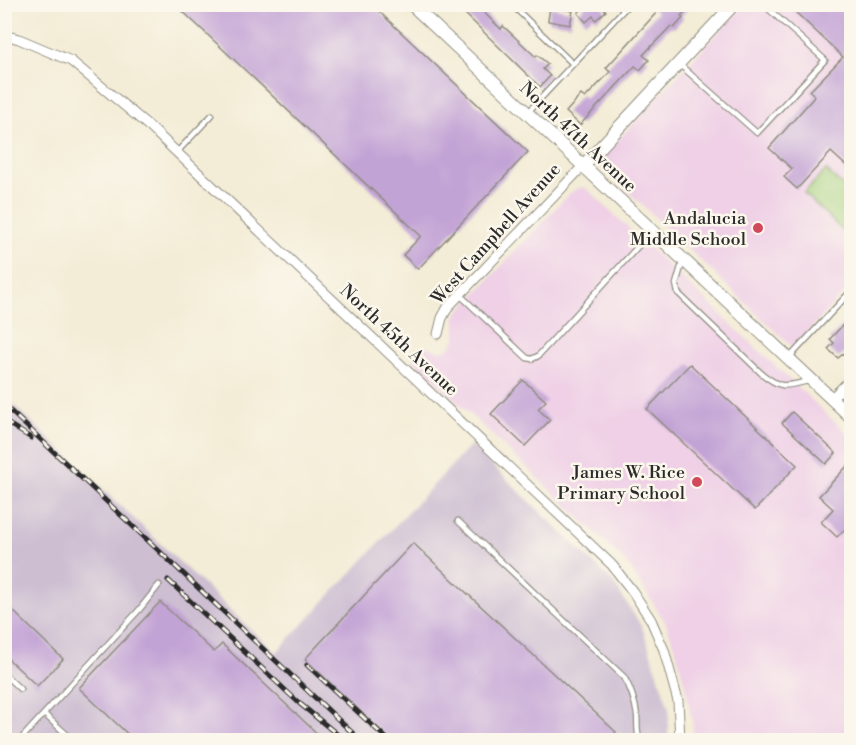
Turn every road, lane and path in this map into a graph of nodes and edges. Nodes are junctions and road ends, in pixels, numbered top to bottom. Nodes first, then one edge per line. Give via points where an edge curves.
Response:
1 (411, 4) edge
2 (511, 4) edge
3 (629, 4) edge
4 (734, 4) edge
5 (764, 4) edge
6 (4, 35) edge
7 (573, 64) junction
8 (679, 64) junction
9 (526, 114) junction
10 (212, 115) dead end
11 (177, 153) junction
12 (583, 166) junction
13 (652, 231) junction
14 (683, 260) junction
15 (852, 290) edge
16 (460, 295) junction
17 (438, 334) dead end
18 (788, 359) junction
19 (852, 378) edge
20 (811, 380) junction
21 (831, 399) junction
22 (852, 418) edge
23 (458, 521) dead end
24 (159, 585) dead end
25 (4, 674) edge
26 (20, 689) dead end
27 (44, 714) junction
28 (20, 741) edge
29 (73, 741) edge
30 (640, 741) edge
31 (680, 741) edge

1 - 9 street, North 47th Avenue
2 - 7 lane
3 - 7 lane
4 - 8 street, West Campbell Avenue
5 - 8 lane via 825,60 757,133
6 - 11 street, North 45th Avenue via 71,61
7 - 9 lane
8 - 12 street, West Campbell Avenue
9 - 12 street, North 47th Avenue
10 - 11 lane
11 - 31 street, North 45th Avenue via 612,565 651,620 664,650 678,702
12 - 13 street, North 47th Avenue
12 - 16 street, West Campbell Avenue
13 - 14 street, North 47th Avenue
13 - 16 lane via 532,358 527,358
14 - 18 street, North 47th Avenue
14 - 20 lane via 676,284 678,293 761,373 776,385
15 - 18 lane
16 - 17 street, West Campbell Avenue via 448,307
18 - 20 street, North 47th Avenue
19 - 21 street
20 - 21 street, North 47th Avenue
21 - 22 street, North 47th Avenue
23 - 30 lane via 624,676 632,691
24 - 27 lane
25 - 26 lane
27 - 28 lane
27 - 29 lane

